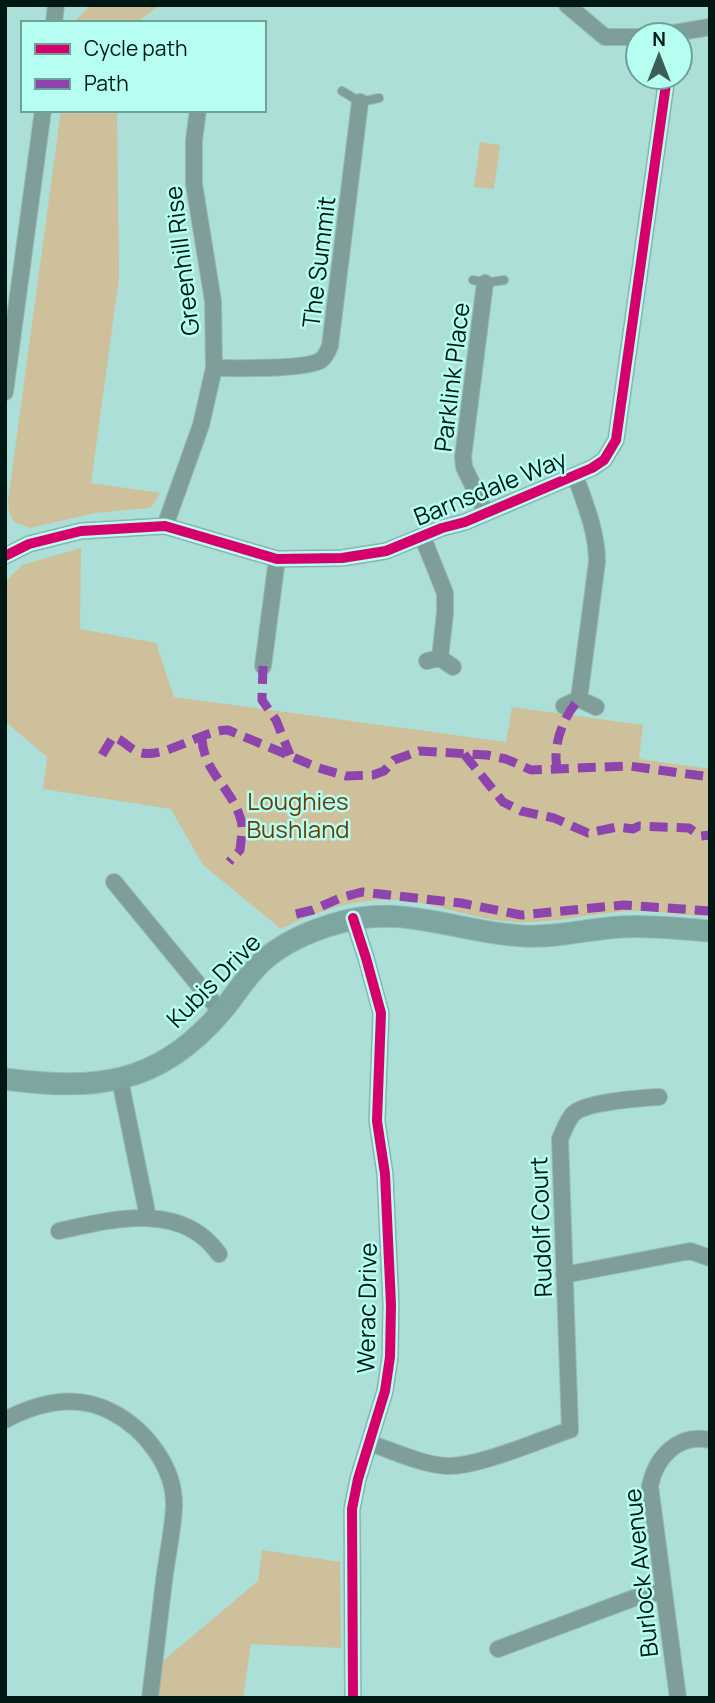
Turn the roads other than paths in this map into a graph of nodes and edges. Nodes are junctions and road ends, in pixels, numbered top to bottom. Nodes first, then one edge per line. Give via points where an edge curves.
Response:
1 (567, 5) edge
2 (624, 37) edge
3 (342, 91) dead end
4 (665, 91) edge
5 (379, 99) dead end
6 (360, 102) junction
7 (43, 112) edge
8 (198, 112) edge
9 (504, 280) dead end
10 (479, 281) joint
11 (214, 368) junction
12 (5, 391) edge
13 (575, 475) junction
14 (486, 513) junction
15 (165, 526) junction
16 (424, 537) junction
17 (6, 552) edge
18 (277, 559) junction
19 (440, 662) dead end
20 (262, 670) dead end
21 (596, 707) dead end
22 (114, 882) dead end
23 (353, 918) junction
24 (710, 931) edge
25 (221, 1012) junction
26 (5, 1079) edge
27 (120, 1080) junction
28 (659, 1097) dead end
29 (148, 1217) junction
30 (59, 1231) dead end
31 (219, 1254) dead end
32 (710, 1258) edge
33 (564, 1275) junction
34 (5, 1420) edge
35 (710, 1440) edge
36 (369, 1443) junction
37 (663, 1591) junction
38 (498, 1649) dead end
39 (150, 1698) edge
40 (352, 1698) edge
41 (678, 1698) edge

1 - 2 street via 605,37
3 - 6 lane
4 - 13 street, Barnsdale Way via 616,440 604,460
5 - 6 lane
6 - 11 street, The Summit via 326,355 304,365
7 - 12 street
8 - 11 street, Greenhill Rise via 194,184 214,301
9 - 10 lane, Parklink Place
10 - 14 street, Parklink Place via 463,457
11 - 15 street, Greenhill Rise via 201,425
13 - 14 street, Barnsdale Way
13 - 21 street via 595,531 597,562 572,702
14 - 16 street, Barnsdale Way
15 - 17 street, Barnsdale Way via 81,531
15 - 18 street, Barnsdale Way
16 - 18 street, Barnsdale Way via 386,551 342,558
16 - 19 street via 445,593
18 - 20 street
22 - 25 street
23 - 24 street, Kubis Drive via 420,918 528,937 623,927
23 - 25 street, Kubis Drive via 307,933 265,959
23 - 36 street, Werac Drive via 381,1013 377,1121 385,1174 391,1305 384,1400
25 - 27 street, Kubis Drive via 194,1041 166,1061
26 - 27 street, Kubis Drive via 75,1086
27 - 29 street
28 - 33 street, Rudolf Court via 575,1112 566,1125 560,1139
29 - 30 street
29 - 31 street via 186,1225 209,1240
32 - 33 street via 690,1251
33 - 36 street, Rudolf Court via 570,1430 469,1465 429,1463
34 - 39 street via 46,1403 86,1403 125,1419 154,1447 164,1465 174,1504
35 - 37 street, Burlock Avenue via 677,1444 653,1472 649,1495
36 - 40 street, Werac Drive via 352,1509
37 - 38 street
37 - 41 street, Burlock Avenue

